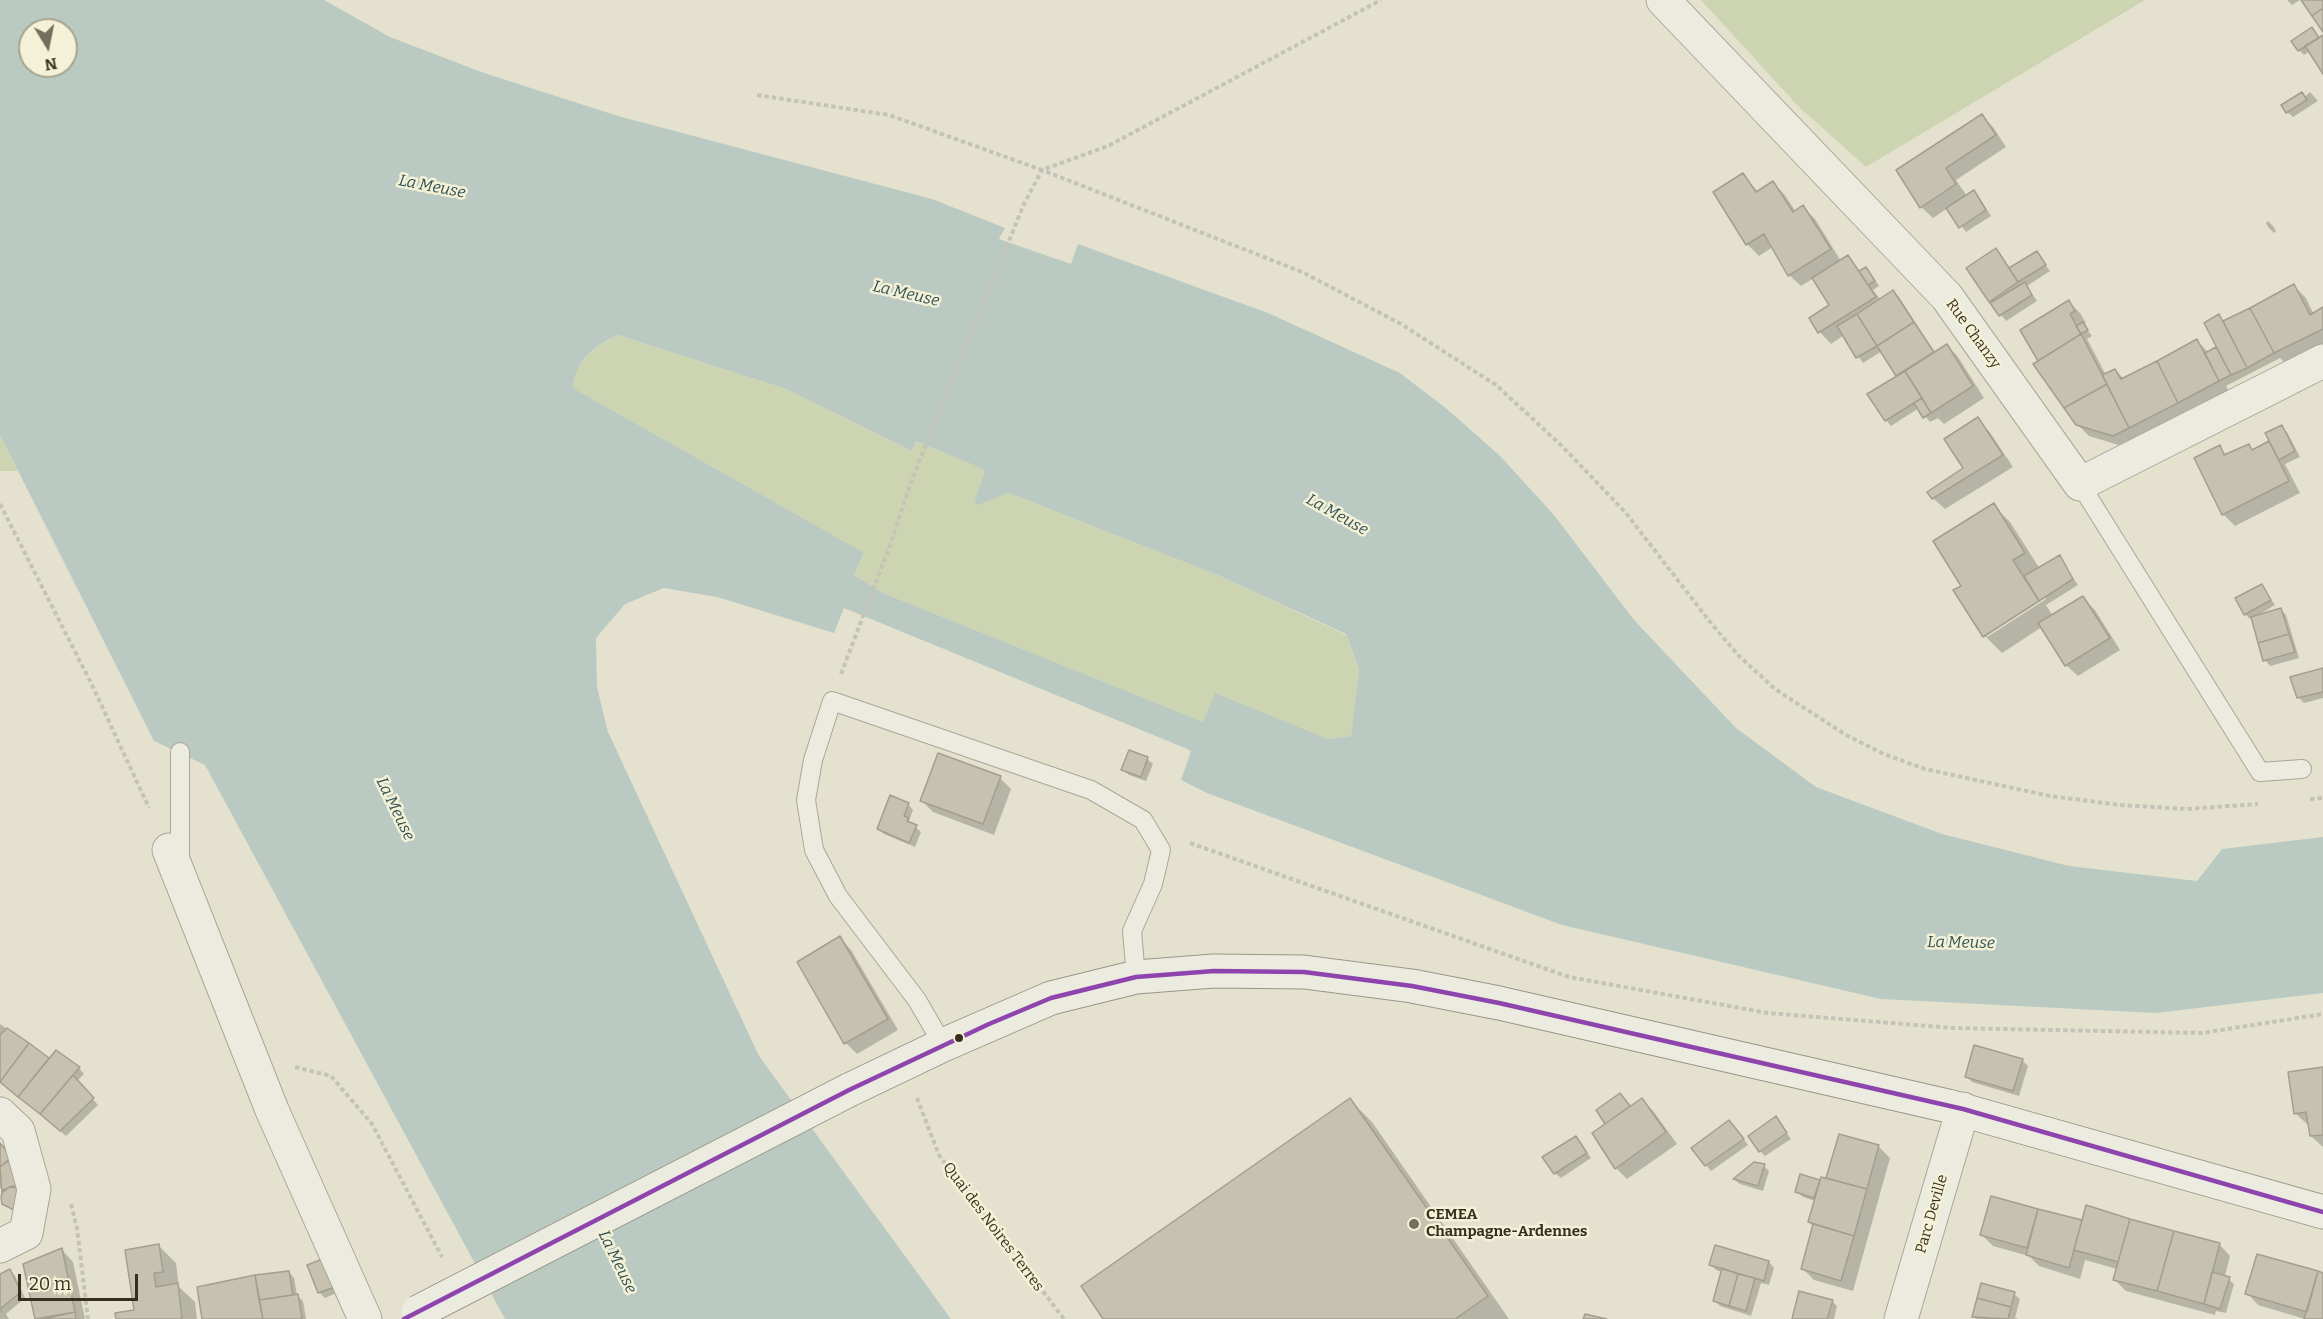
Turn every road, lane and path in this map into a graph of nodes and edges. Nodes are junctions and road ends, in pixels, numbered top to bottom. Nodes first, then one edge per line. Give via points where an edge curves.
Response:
1 (1382, 0) edge
2 (1663, 0) edge
3 (757, 95) dead end
4 (1042, 170) junction
5 (2323, 361) edge
6 (2080, 484) junction
7 (0, 504) edge
8 (849, 649) dead end
9 (180, 752) dead end
10 (2302, 769) dead end
11 (2323, 798) edge
12 (2300, 800) dead end
13 (2266, 803) dead end
14 (1147, 828) junction
15 (174, 863) junction
16 (1136, 977) junction
17 (2323, 1014) edge
18 (943, 1045) junction
19 (251, 1055) junction
20 (904, 1064) junction
21 (1963, 1109) junction
22 (0, 1114) edge
23 (2323, 1212) edge
24 (0, 1246) edge
25 (442, 1258) dead end
26 (411, 1316) edge
27 (365, 1319) edge
28 (1064, 1319) edge
29 (1901, 1319) edge

1 - 4 path via 1108,146
2 - 6 street, Rue Chanzy via 1947,297
3 - 4 path via 889,115
4 - 8 path via 1024,204 911,482
4 - 13 path via 1302,272 1401,324 1496,384 1626,513 1739,656 1775,689 1845,735 1924,769 2050,796 2187,809
5 - 6 street
6 - 10 lane via 2260,772
7 - 15 path via 93,687
9 - 15 lane
11 - 12 path
14 - 16 lane via 1161,850 1153,884 1132,931
14 - 17 path via 1569,977 1768,1013 1953,1028 2202,1033
14 - 18 lane via 1143,820 1091,790 832,701 813,760 806,800 814,850 838,896 917,1000
15 - 19 street
16 - 18 street via 1051,998
16 - 21 street via 1214,971 1304,972 1412,986
18 - 20 street
19 - 25 path via 331,1076 372,1124
19 - 27 street
20 - 26 street, bridge
20 - 28 path, Quai des Noires Terres via 939,1155
21 - 23 street
21 - 29 street, Parc Deville
22 - 24 street via 18,1131 34,1189 26,1233

